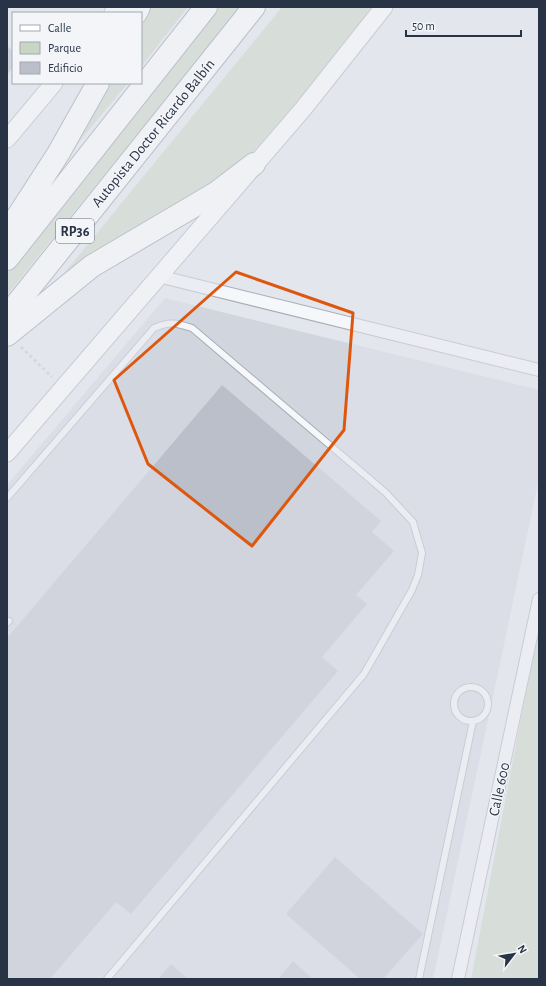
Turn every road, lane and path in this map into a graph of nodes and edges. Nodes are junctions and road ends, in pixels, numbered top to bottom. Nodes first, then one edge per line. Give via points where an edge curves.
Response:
1 (206, 7) edge
2 (254, 7) edge
3 (384, 7) edge
4 (53, 84) edge
5 (97, 84) edge
6 (7, 139) edge
7 (254, 164) junction
8 (7, 233) edge
9 (7, 260) edge
10 (158, 276) junction
11 (7, 316) edge
12 (12, 340) edge
13 (539, 370) edge
14 (63, 387) junction
15 (7, 453) edge
16 (7, 498) edge
17 (539, 599) edge
18 (473, 721) junction
19 (107, 979) edge
20 (419, 979) edge
21 (458, 979) edge

1 - 9 highway, RP36
2 - 11 highway, Autopista Doctor Ricardo Balbín / RP36
3 - 7 street via 303,109
4 - 6 street
5 - 8 highway via 58,154
7 - 10 street
7 - 12 highway via 216,193 92,266
10 - 13 street
10 - 14 street
12 - 14 path
14 - 15 street
16 - 19 lane via 154,328 166,323 179,324 192,328 385,492 413,522 422,553 412,590 364,674
17 - 21 street, Calle 600
18 - 18 lane via 483,716 488,705 485,694 469,688 456,696 454,706 459,716
18 - 20 lane

